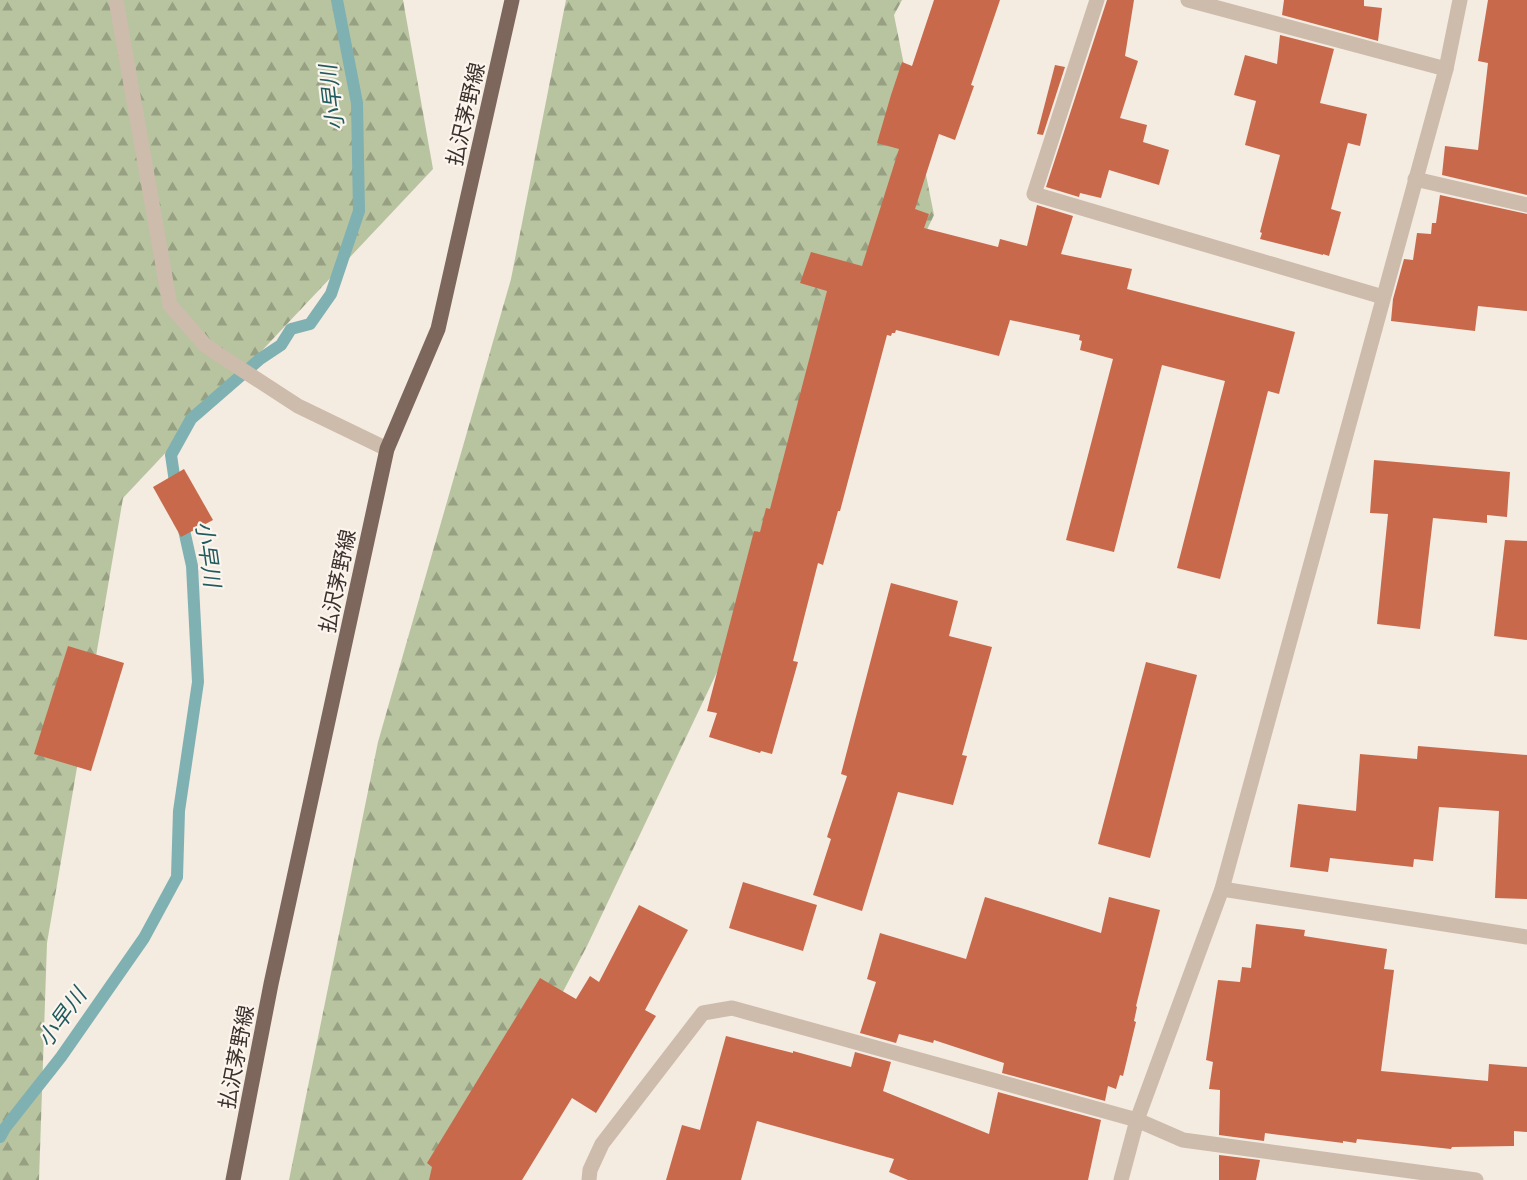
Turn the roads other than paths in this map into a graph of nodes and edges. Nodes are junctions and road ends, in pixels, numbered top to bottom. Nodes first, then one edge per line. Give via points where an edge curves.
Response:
1 (116, 0) edge
2 (512, 0) edge
3 (1097, 0) edge
4 (1188, 0) edge
5 (1460, 0) edge
6 (1446, 69) junction
7 (1415, 179) junction
8 (1527, 205) edge
9 (1383, 297) junction
10 (387, 449) junction
11 (1222, 889) junction
12 (1527, 937) edge
13 (1137, 1120) junction
14 (1399, 1175) edge
15 (233, 1180) edge
16 (589, 1180) edge
17 (1121, 1180) edge
18 (1476, 1180) edge

1 - 10 street via 170,305 205,345 221,356 298,406
2 - 10 main road, 払沢茅野線 via 438,329
3 - 9 street via 1034,194
4 - 6 street
5 - 6 street
6 - 7 street
7 - 8 street
7 - 9 street
9 - 11 street
10 - 15 main road, 払沢茅野線 via 271,984
11 - 12 street
11 - 13 street
13 - 14 street via 1182,1140
13 - 16 street via 732,1008 702,1013 602,1144
13 - 17 street
14 - 18 street

